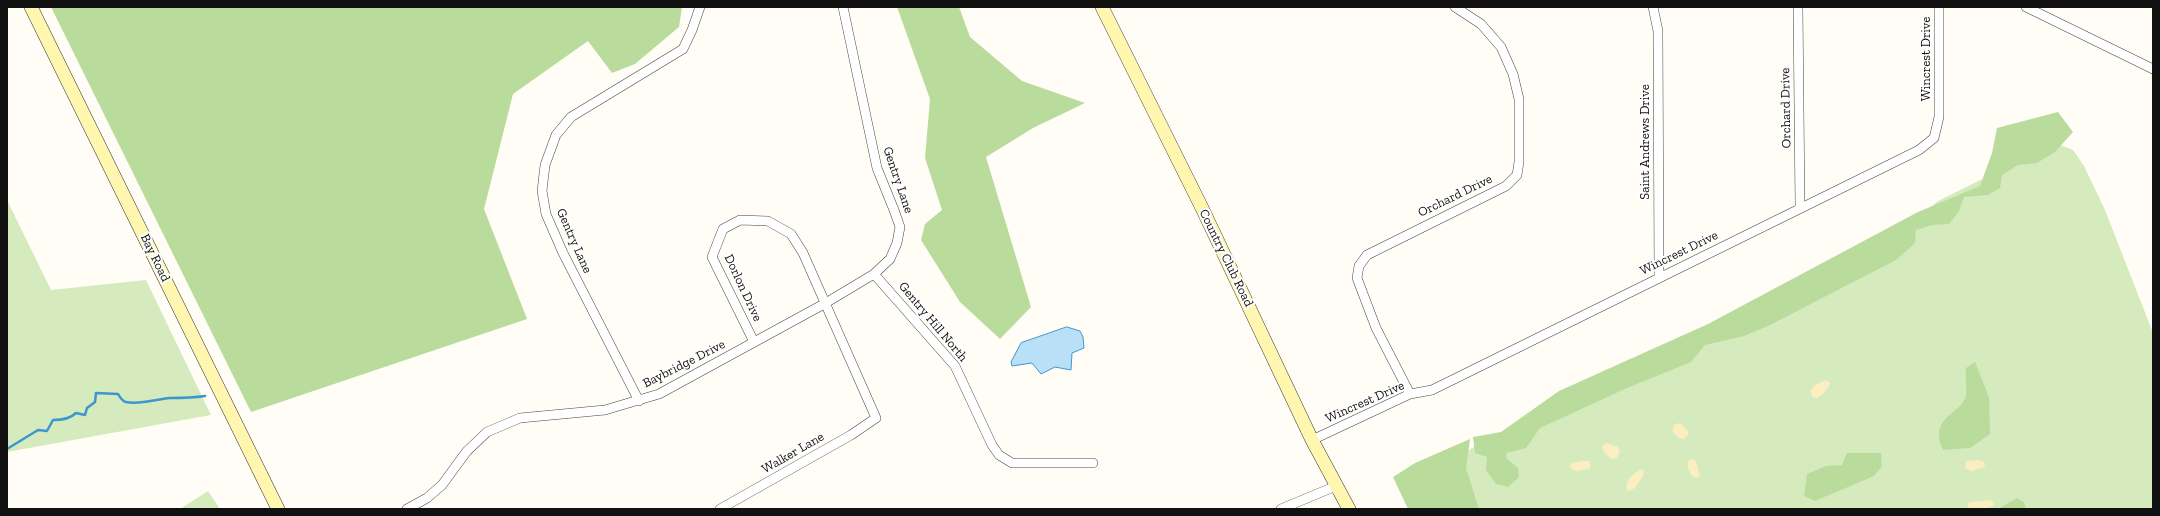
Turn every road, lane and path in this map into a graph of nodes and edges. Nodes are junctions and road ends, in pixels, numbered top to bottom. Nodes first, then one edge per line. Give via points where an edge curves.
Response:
1 (32, 7) edge
2 (700, 7) edge
3 (843, 7) edge
4 (1102, 7) edge
5 (1455, 7) edge
6 (1652, 7) edge
7 (1798, 7) edge
8 (1939, 7) edge
9 (2026, 7) edge
10 (2153, 69) edge
11 (1800, 208) junction
12 (874, 274) junction
13 (1659, 277) junction
14 (824, 304) junction
15 (754, 342) junction
16 (1410, 394) junction
17 (639, 401) junction
18 (1312, 440) junction
19 (1094, 463) dead end
20 (1336, 486) junction
21 (278, 509) edge
22 (408, 509) edge
23 (720, 509) edge
24 (1281, 509) edge
25 (1349, 509) edge

1 - 21 street, Bay Road
2 - 17 street, Gentry Lane via 683,49 571,117 556,135 545,165 542,191 546,214 563,253
3 - 12 street, Gentry Lane via 877,168 900,227 890,259
4 - 18 street, Country Club Road via 1202,208
5 - 16 street, Orchard Drive via 1481,24 1501,47 1513,74 1518,99 1519,162 1517,175 1506,186 1367,254 1359,266 1357,278 1376,328
6 - 13 street, Saint Andrews Drive via 1658,31
7 - 11 street, Orchard Drive
8 - 11 street, Wincrest Drive via 1939,117 1934,138 1919,150
9 - 10 street
11 - 13 street, Wincrest Drive
12 - 14 street, Gentry Lane
12 - 19 street, Gentry Hill North via 955,366 999,456 1012,463
13 - 16 street, Wincrest Drive via 1432,390
14 - 15 street, Baybridge Drive
14 - 15 street, Dorlon Drive via 791,234 768,221 740,220 723,229 712,257
14 - 23 street, Walker Lane via 876,418 851,435
15 - 17 street, Baybridge Drive via 659,394
16 - 18 street, Wincrest Drive
17 - 22 street, Baybridge Drive via 605,410 520,418 503,424 487,432 466,451 437,489
18 - 20 street, Country Club Road
20 - 24 street
20 - 25 street, Country Club Road

